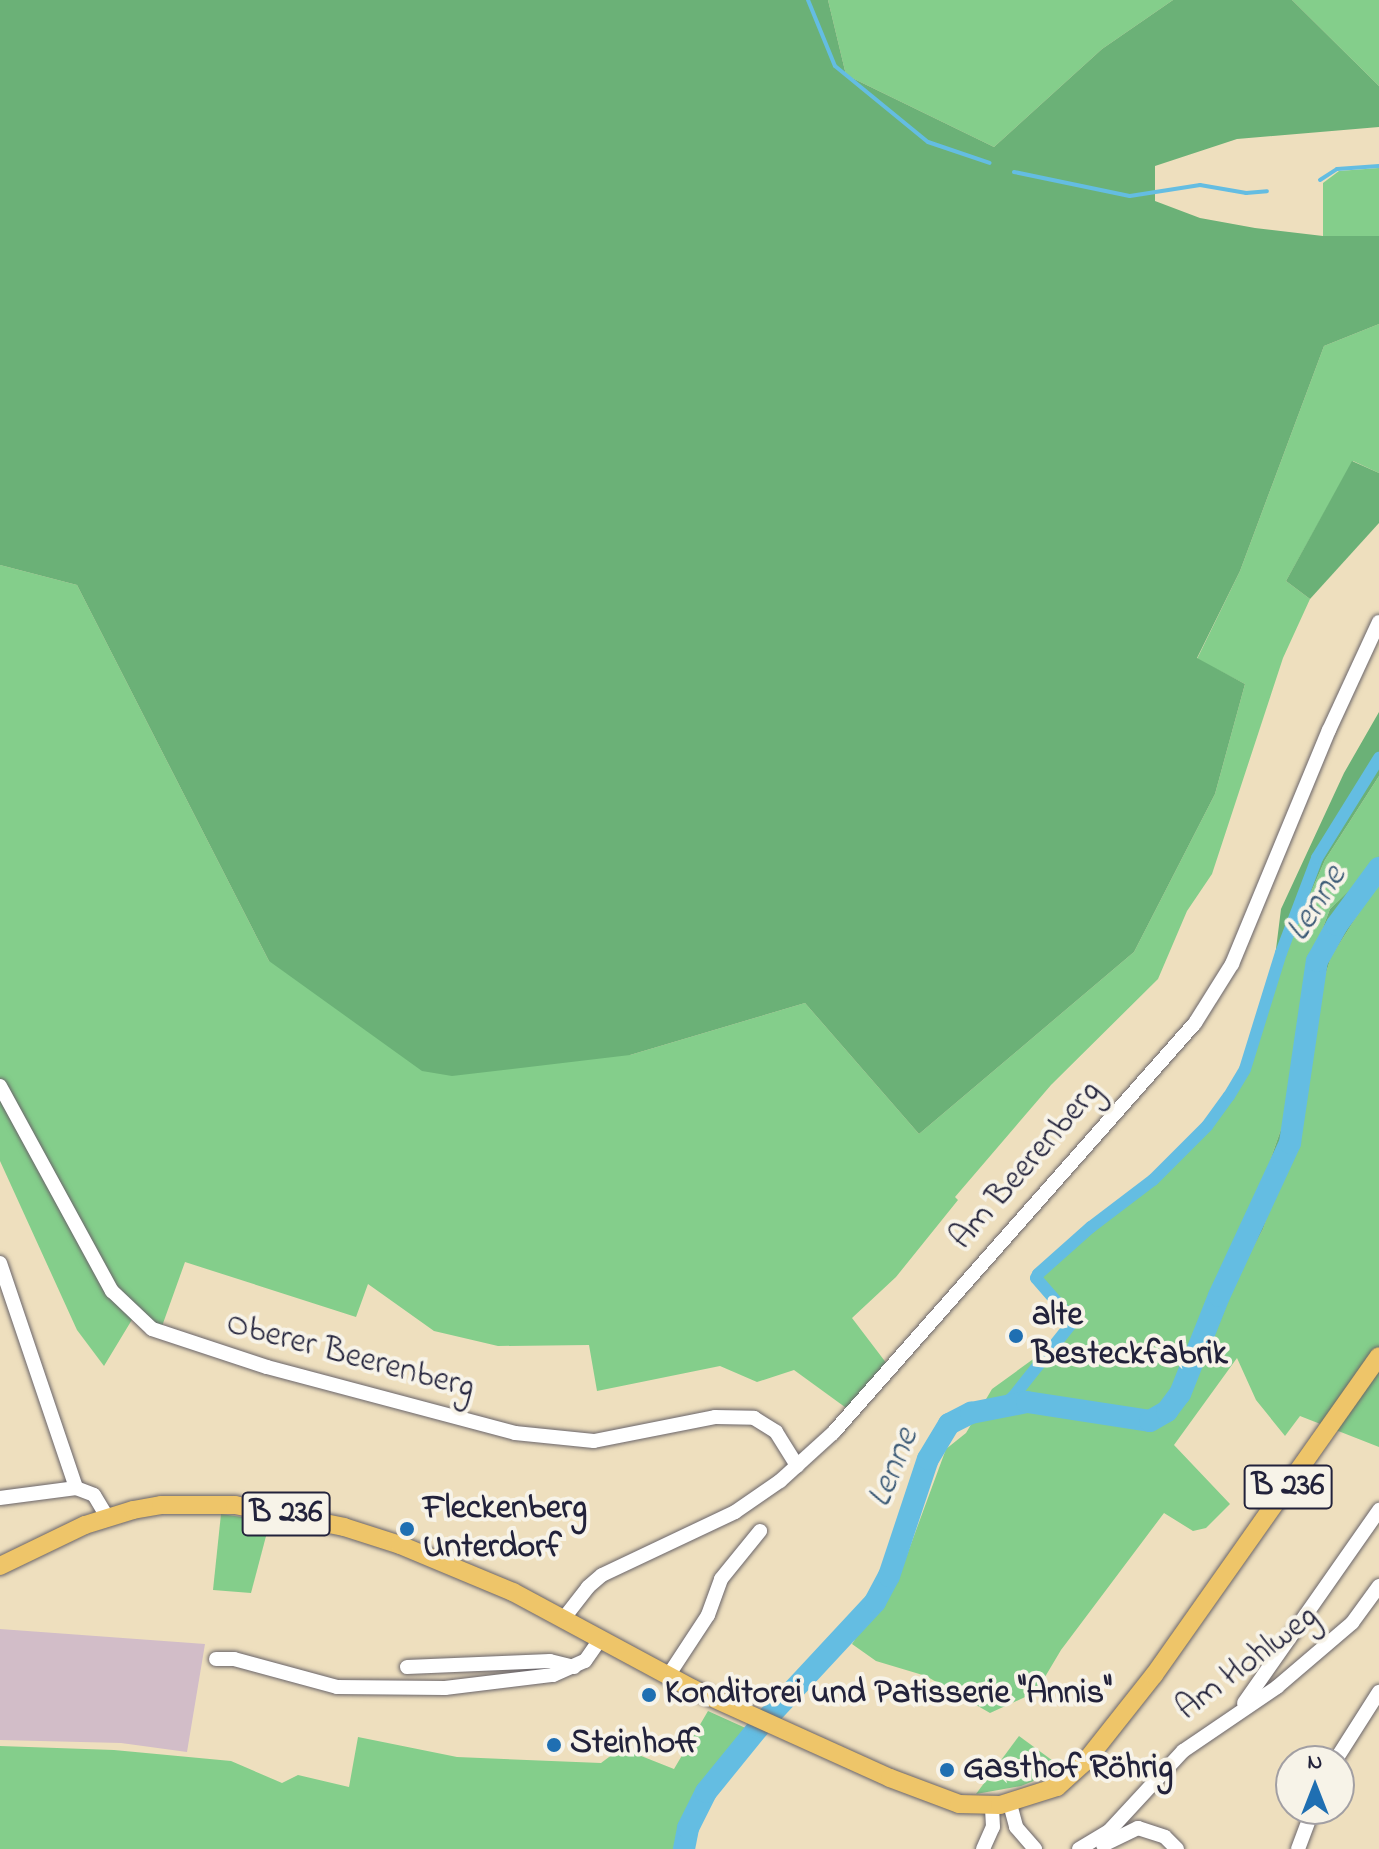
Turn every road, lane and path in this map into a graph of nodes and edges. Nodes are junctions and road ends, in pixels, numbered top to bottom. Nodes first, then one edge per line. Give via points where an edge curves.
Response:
1 (1379, 622) edge
2 (0, 1086) edge
3 (0, 1263) edge
4 (1379, 1356) edge
5 (797, 1466) junction
6 (76, 1488) junction
7 (0, 1498) edge
8 (1379, 1510) edge
9 (107, 1517) junction
10 (757, 1535) dead end
11 (0, 1566) edge
12 (1379, 1586) edge
13 (564, 1618) junction
14 (601, 1638) junction
15 (216, 1659) dead end
16 (407, 1667) dead end
17 (574, 1667) junction
18 (668, 1676) junction
19 (1379, 1692) edge
20 (1240, 1709) junction
21 (1345, 1745) edge
22 (1001, 1805) junction
23 (1307, 1825) edge
24 (983, 1849) edge
25 (1035, 1849) edge
26 (1084, 1849) edge
27 (1095, 1849) edge
28 (1177, 1849) edge
29 (1298, 1849) edge

1 - 5 street, Am Beerenberg via 1232,964 1207,1008 864,1402
2 - 5 street, Oberer Beerenberg via 112,1291 152,1329 267,1367 515,1433 594,1441 715,1417 754,1418 776,1432
3 - 6 street
4 - 22 main road, B 236 via 1154,1675 1085,1762 1057,1787
5 - 13 street, Am Beerenberg via 735,1512 602,1575
6 - 7 street
6 - 9 street via 94,1495
8 - 20 street
9 - 11 main road, B 236
9 - 13 main road, B 236 via 197,1503 290,1515 400,1545
10 - 18 street via 721,1579 708,1615
12 - 20 street, Am Hohlweg via 1352,1623 1277,1687
13 - 14 main road, B 236
14 - 17 street via 592,1654
14 - 18 main road, B 236
15 - 17 street via 360,1689 491,1684
16 - 17 street via 550,1661
18 - 22 main road, B 236 via 943,1799
19 - 21 street
20 - 26 street, Am Hohlweg via 1183,1751 1109,1831
22 - 24 street
22 - 25 street
23 - 29 street
27 - 28 street via 1138,1828 1165,1837

